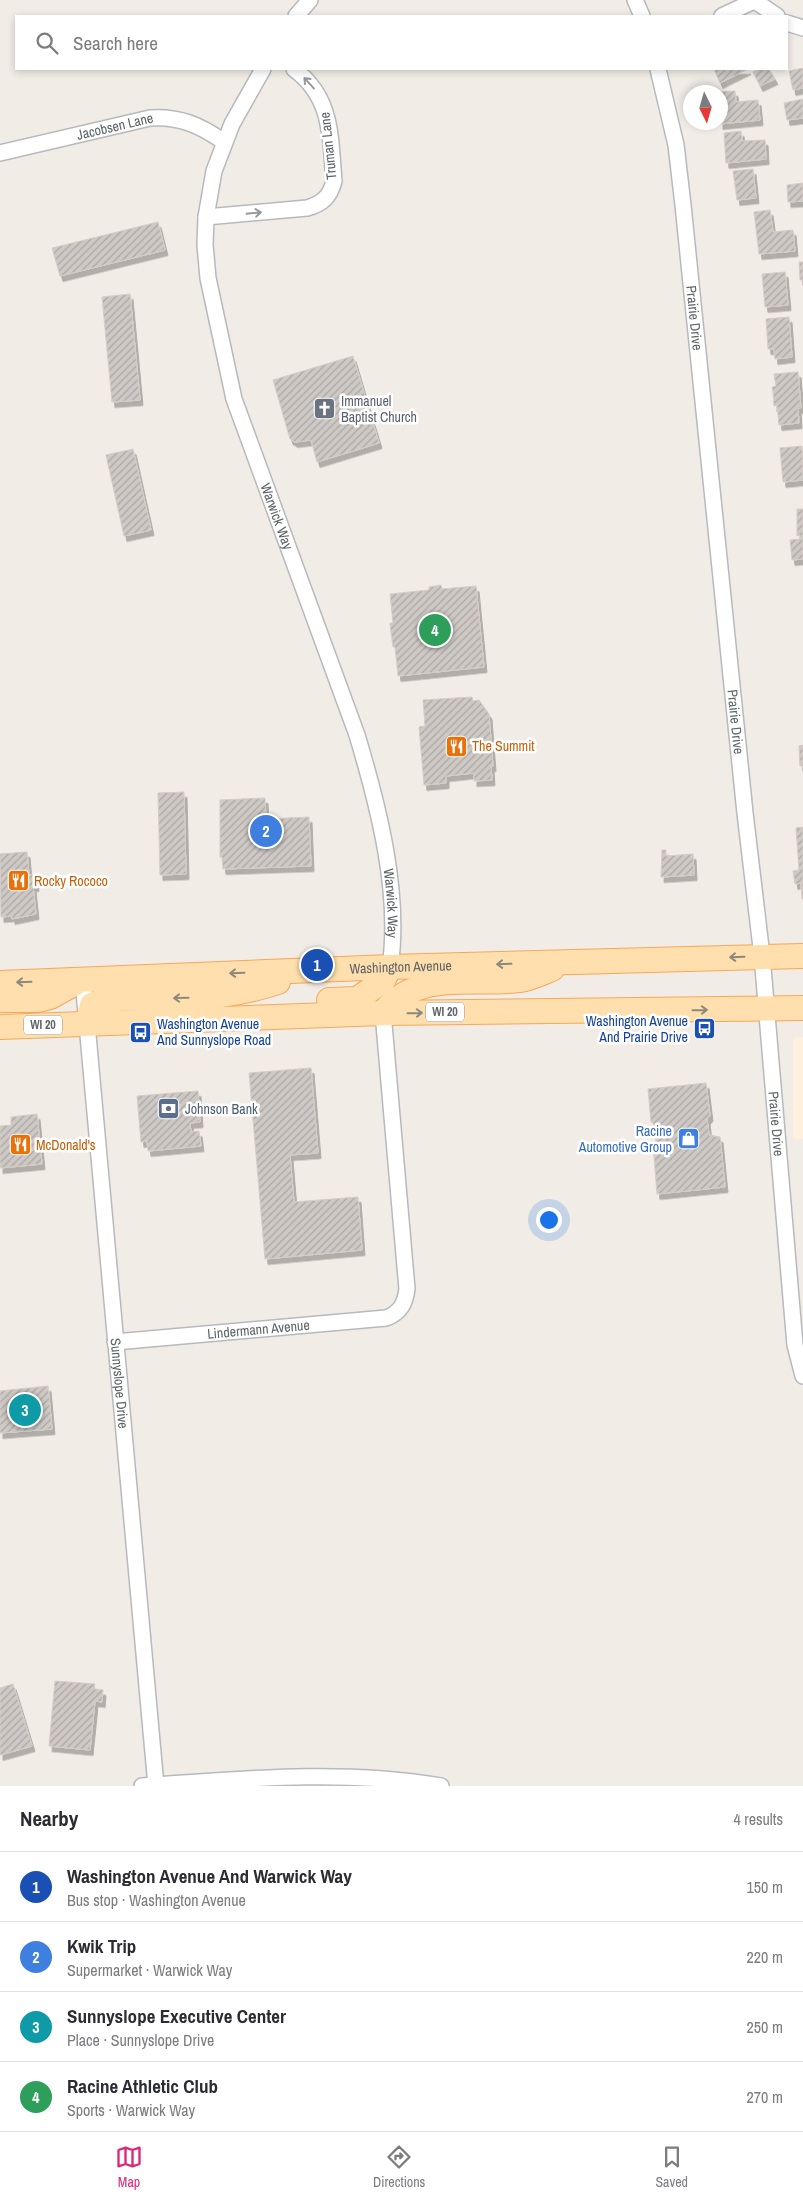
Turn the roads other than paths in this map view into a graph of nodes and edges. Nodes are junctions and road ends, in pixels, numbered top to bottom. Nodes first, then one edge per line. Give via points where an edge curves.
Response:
1 (310, 0) edge
2 (635, 0) edge
3 (756, 0) edge
4 (297, 15) edge
5 (642, 15) edge
6 (724, 15) edge
7 (776, 15) edge
8 (788, 23) edge
9 (803, 28) edge
10 (262, 70) edge
11 (295, 70) edge
12 (658, 70) edge
13 (224, 142) junction
14 (0, 152) edge
15 (206, 217) junction
16 (762, 956) junction
17 (803, 956) edge
18 (570, 962) junction
19 (390, 967) junction
20 (314, 970) junction
21 (83, 980) junction
22 (0, 983) edge
23 (0, 1000) edge
24 (803, 1008) edge
25 (767, 1009) junction
26 (384, 1013) junction
27 (217, 1019) junction
28 (87, 1023) junction
29 (0, 1027) edge
30 (115, 1342) junction
31 (803, 1376) edge
32 (151, 1786) edge
33 (441, 1786) edge

1 - 4 street
2 - 5 street
3 - 6 street
3 - 7 street
8 - 9 street
10 - 13 street, Warwick Way
15 -> 11 street, Truman Lane via 317,206 331,191 334,181 327,114 315,89
12 - 16 street, Prairie Drive via 674,137 684,206
13 - 14 street, Jacobsen Lane via 199,125 164,117
13 - 15 street, Warwick Way via 214,170
15 - 19 street, Warwick Way via 208,278 234,399 358,734 373,789 389,881 394,942
16 - 17 main road, Washington Avenue
16 -> 18 main road, Washington Avenue
16 - 25 street, Prairie Drive
18 -> 19 main road, Washington Avenue
18 - 26 main road via 523,980 432,983 412,989 392,1002
19 - 20 main road, Washington Avenue
19 - 27 main road via 383,981 357,999 246,1004 232,1007
20 -> 21 main road, Washington Avenue
20 -> 28 main road via 264,987 214,995 97,1002 92,1005
21 -> 22 main road, Washington Avenue
21 - 23 main road via 39,1000
21 - 28 street, Sunnyslope Drive
24 - 25 main road, WI 20
26 -> 25 main road, WI 20
25 - 31 street, Prairie Drive via 795,1345
26 - 27 main road, WI 20
26 - 30 street, Lindermann Avenue via 407,1289 406,1300 399,1311 386,1318
27 - 28 main road, WI 20
28 - 29 main road, WI 20
28 - 30 street, Sunnyslope Drive
30 - 32 street, Sunnyslope Drive
32 - 33 street via 285,1776 347,1776

